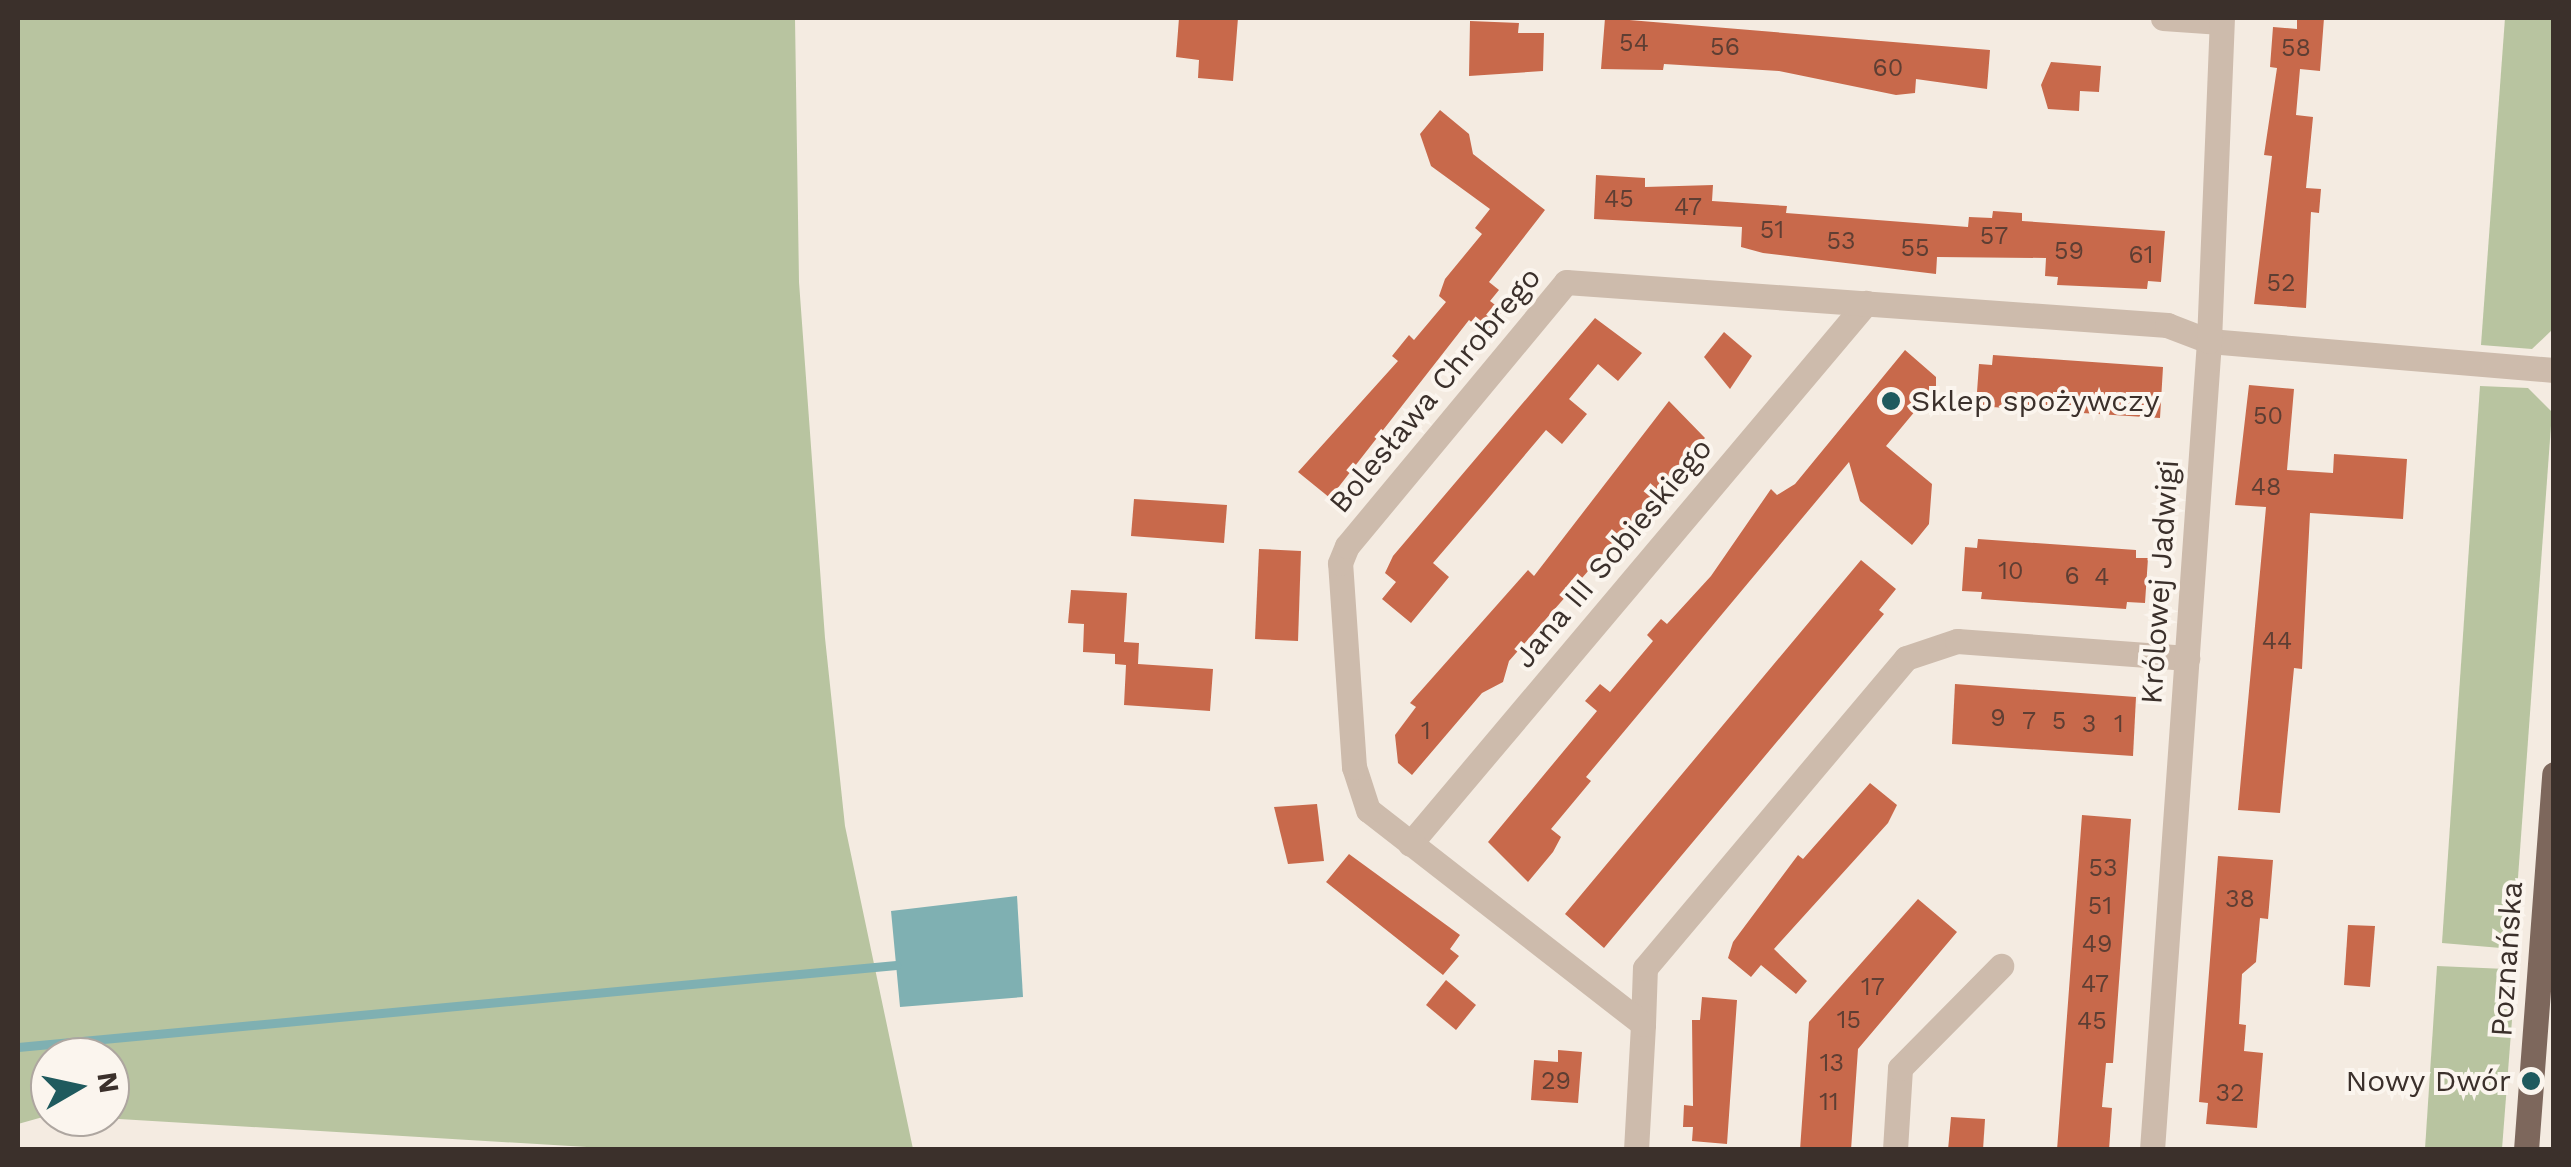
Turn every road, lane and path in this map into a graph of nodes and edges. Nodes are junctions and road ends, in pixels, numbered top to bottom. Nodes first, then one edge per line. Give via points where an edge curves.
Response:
1 (2163, 18) edge
2 (2221, 20) edge
3 (1866, 303) junction
4 (2209, 341) junction
5 (2554, 370) edge
6 (2187, 658) junction
7 (2554, 774) edge
8 (2553, 790) edge
9 (1410, 844) junction
10 (2000, 966) dead end
11 (1643, 1024) junction
12 (1636, 1150) edge
13 (1895, 1150) edge
14 (2152, 1150) edge
15 (2526, 1150) edge

1 - 2 street
2 - 4 street, Królowej Jadwigi
3 - 4 street, Bolesława Chrobrego via 2167,325
3 - 9 street, Jana III Sobieskiego
3 - 9 street, Bolesława Chrobrego via 1566,282 1551,296 1354,532 1340,564 1360,799
4 - 5 street, Bolesława Chrobrego
4 - 6 street, Królowej Jadwigi
6 - 11 street via 1957,641 1906,658 1645,968
6 - 14 street, Królowej Jadwigi
7 - 8 main road, Poznańska
8 - 15 main road, Poznańska
9 - 11 street, Bolesława Chrobrego
10 - 13 street via 1900,1068
11 - 12 street

